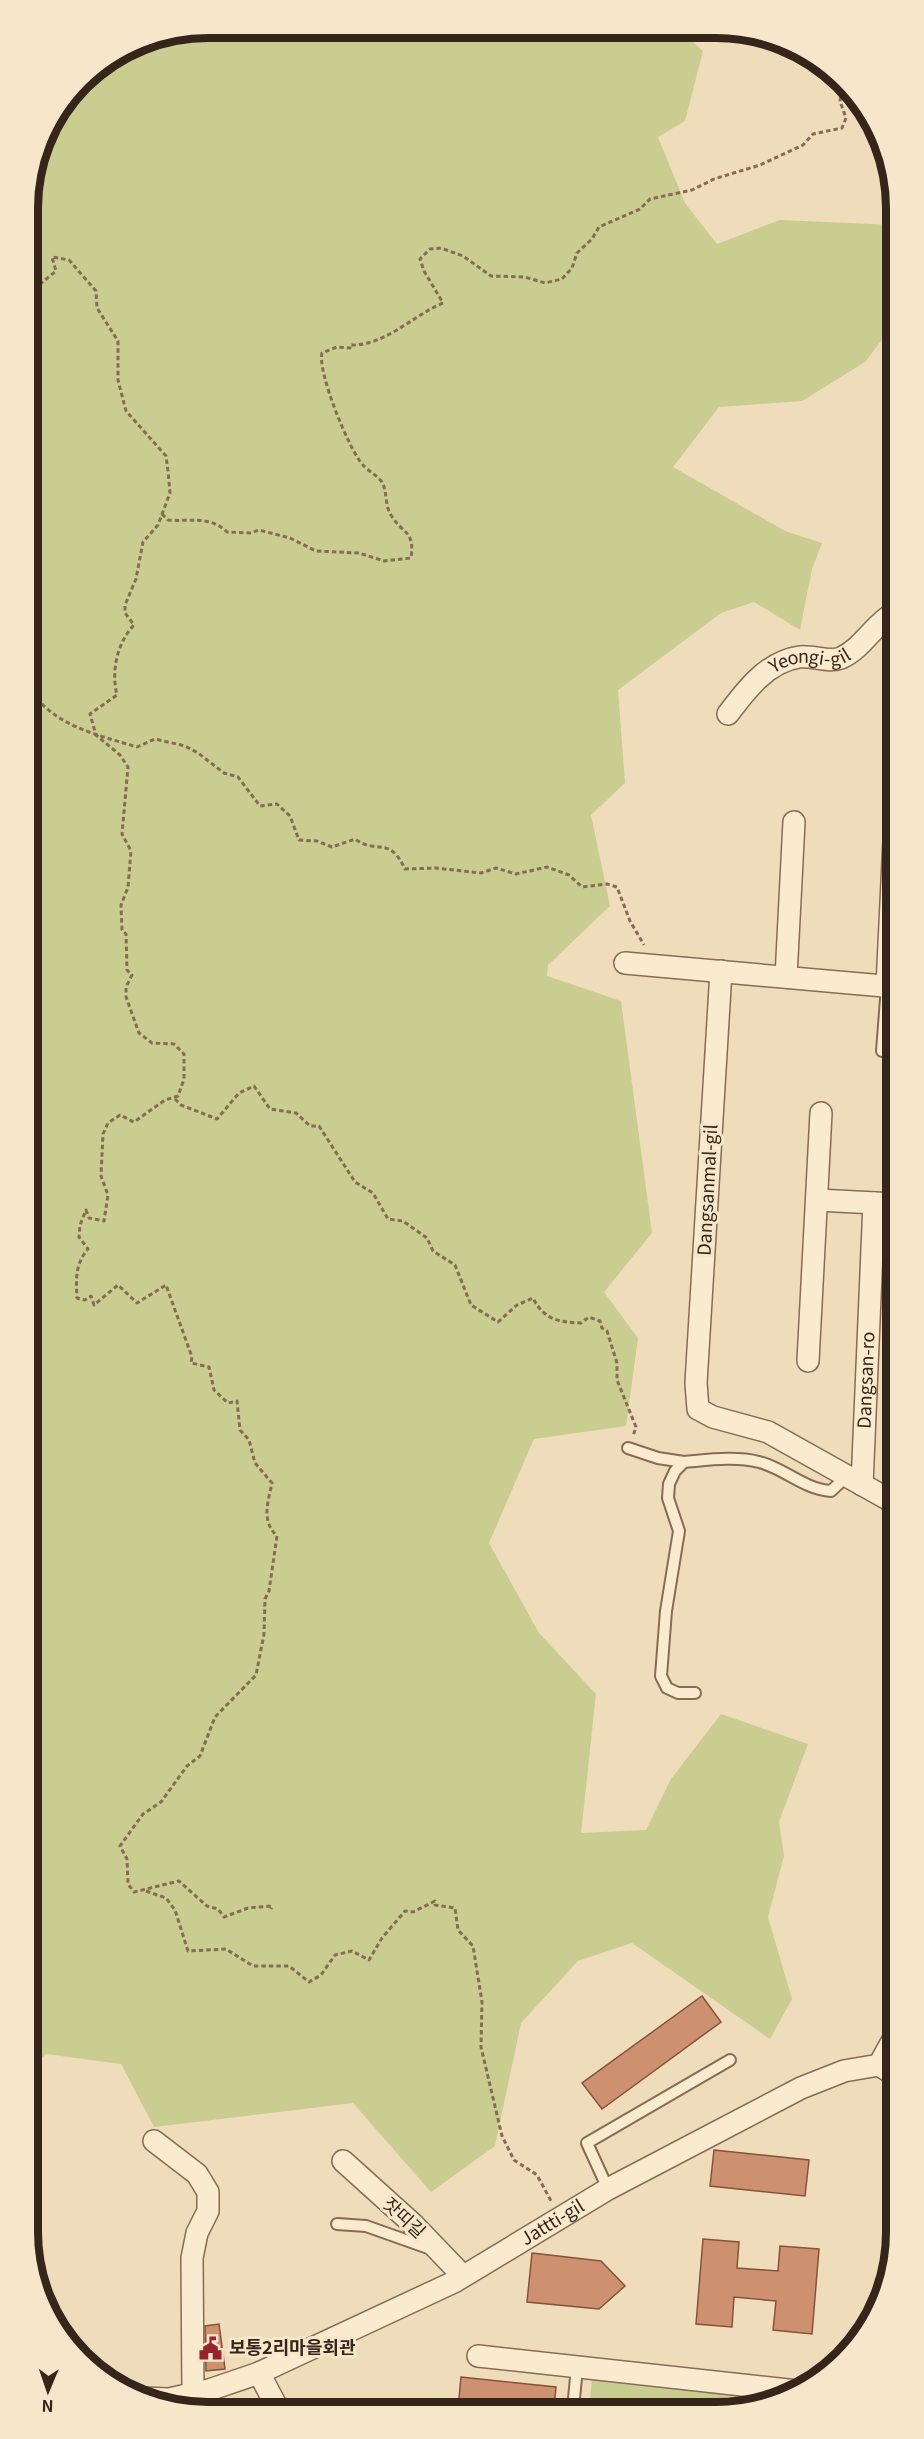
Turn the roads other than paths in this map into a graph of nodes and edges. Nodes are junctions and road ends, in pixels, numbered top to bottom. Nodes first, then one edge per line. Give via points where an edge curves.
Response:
1 (886, 624) edge
2 (728, 714) dead end
3 (795, 822) dead end
4 (625, 963) dead end
5 (721, 971) junction
6 (786, 977) junction
7 (886, 986) edge
8 (886, 1022) edge
9 (882, 1051) dead end
10 (822, 1113) dead end
11 (817, 1200) junction
12 (885, 1204) edge
13 (808, 1361) dead end
14 (628, 1448) road end
15 (684, 1462) junction
16 (855, 1481) junction
17 (886, 1498) edge
18 (695, 1693) dead end
19 (730, 2060) dead end
20 (886, 2071) edge
21 (154, 2141) dead end
22 (343, 2161) dead end
23 (608, 2189) junction
24 (337, 2224) dead end
25 (442, 2255) junction
26 (463, 2277) junction
27 (478, 2356) dead end
28 (577, 2367) junction
29 (259, 2373) junction
30 (779, 2389) edge
31 (193, 2393) junction
32 (174, 2398) edge
33 (274, 2402) edge
34 (574, 2402) edge

1 - 2 street, Yeongi-gil via 839,659 799,657 769,669
3 - 6 street
4 - 5 street
5 - 6 street
5 - 16 street, Dangsanmal-gil via 696,1383 698,1408 713,1417 768,1432
6 - 7 street
8 - 9 lane
10 - 11 street
11 - 12 street, Dangsan-ro
11 - 13 street
12 - 16 street, Dangsan-ro
14 - 15 lane
15 - 16 lane via 760,1462 816,1490 831,1491
15 - 18 lane via 669,1484 668,1498 679,1531 666,1611 661,1676 667,1688
16 - 17 street
19 - 23 lane via 587,2143
20 - 23 street, Jattti-gil via 844,2071 801,2088
21 - 31 street via 197,2174 208,2192 208,2211 197,2233 192,2258
22 - 25 street, 잣띠길
23 - 26 street, Jattti-gil
24 - 25 lane via 366,2226
25 - 26 street, 잣띠길
26 - 29 street, Jattti-gil
27 - 28 street
28 - 30 street
28 - 34 lane
29 - 31 street, Jattti-gil
29 - 33 street
31 - 32 street, Jattti-gil

